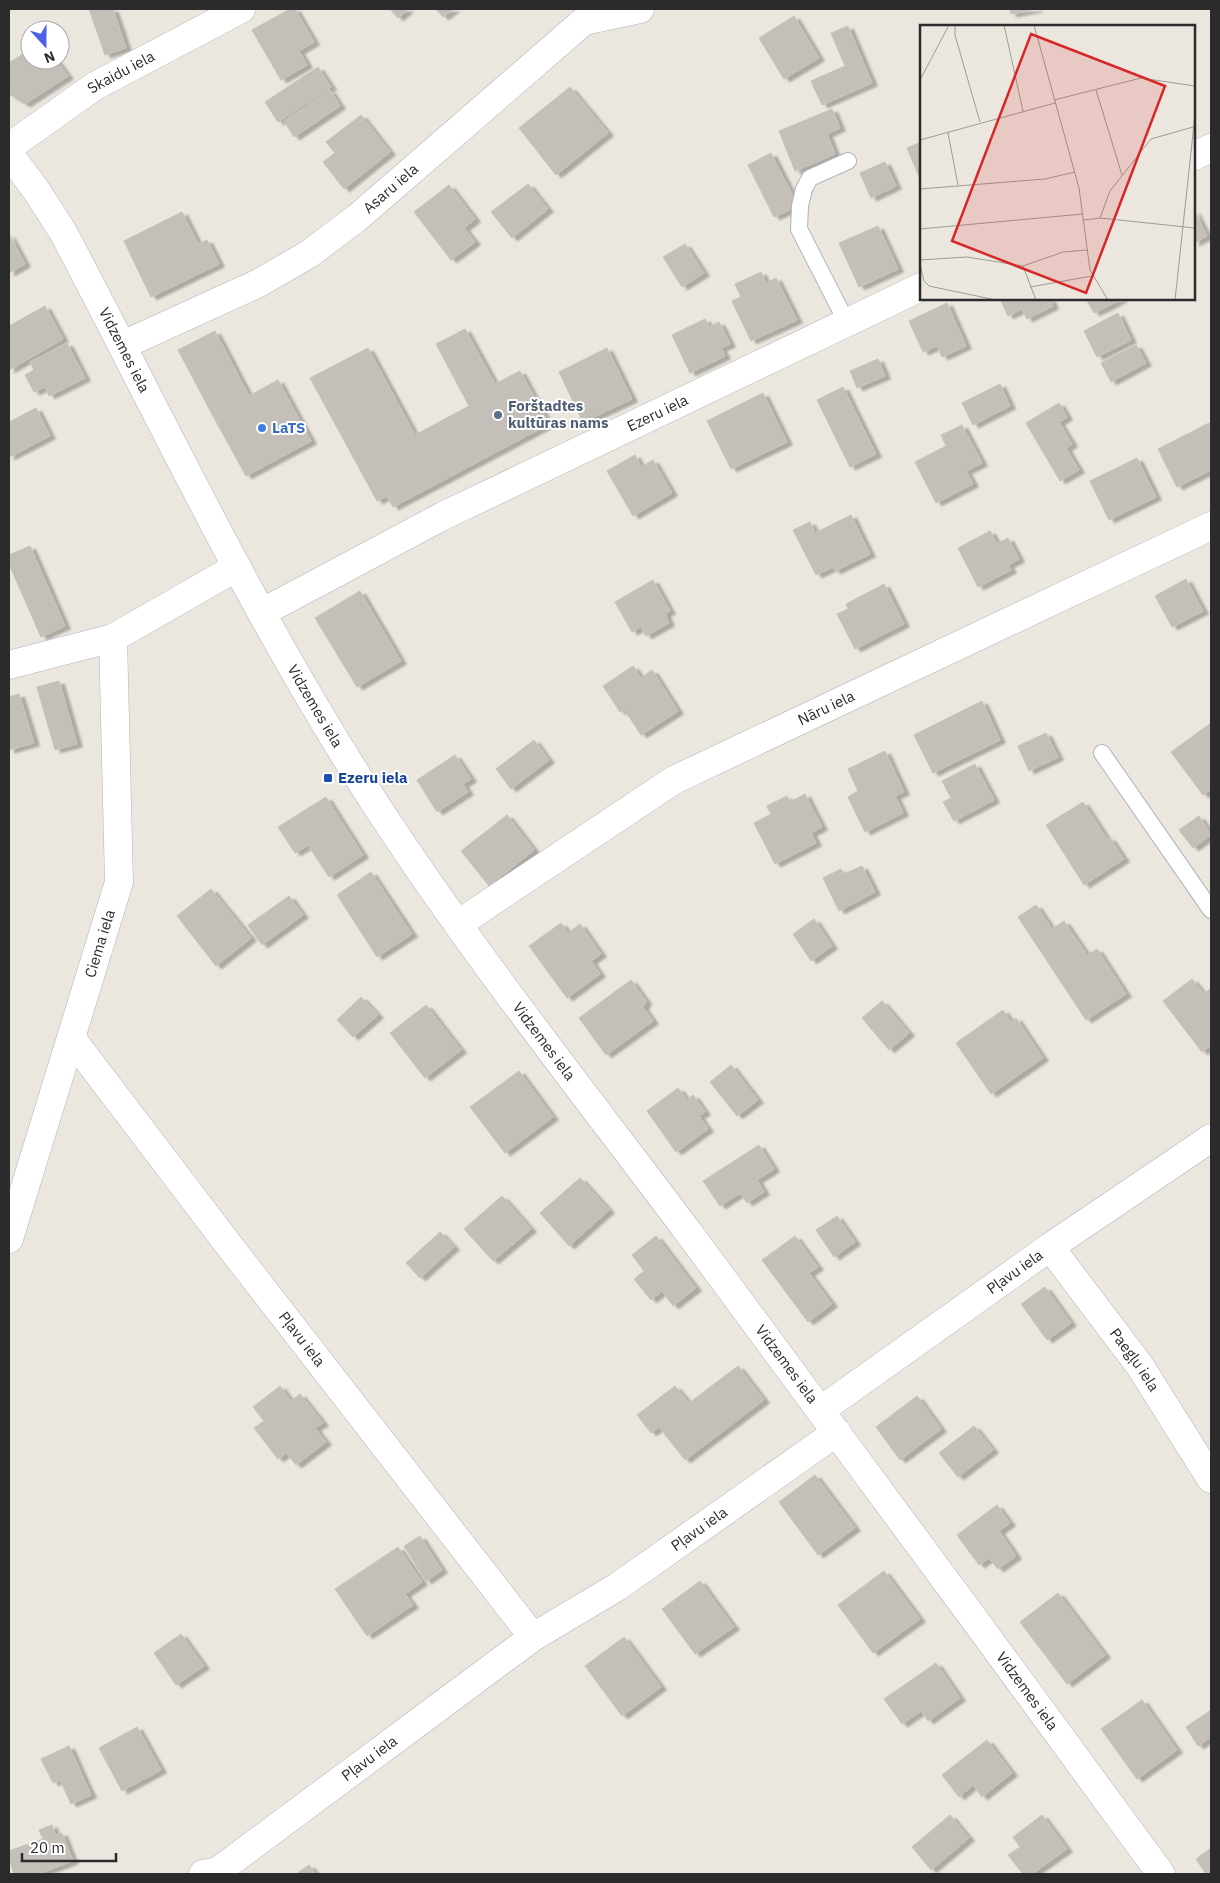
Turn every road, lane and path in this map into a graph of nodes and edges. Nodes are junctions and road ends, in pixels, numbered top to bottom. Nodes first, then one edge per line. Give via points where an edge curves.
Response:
1 (241, 9) edge
2 (640, 9) edge
3 (578, 15) edge
4 (9, 147) edge
5 (1211, 148) edge
6 (9, 154) edge
7 (1195, 156) edge
8 (848, 161) dead end
9 (920, 287) edge
10 (847, 323) junction
11 (123, 345) junction
12 (1211, 526) edge
13 (237, 567) junction
14 (264, 612) junction
15 (113, 638) junction
16 (9, 665) edge
17 (1102, 752) dead end
18 (1211, 910) edge
19 (458, 924) junction
20 (72, 1039) junction
21 (1211, 1138) edge
22 (9, 1239) edge
23 (1050, 1247) junction
24 (829, 1421) junction
25 (1211, 1479) edge
26 (533, 1637) junction
27 (203, 1874) edge
28 (1161, 1874) edge

1 - 4 street, Skaidu iela via 95,86
2 - 3 street, Asaru iela
3 - 11 street, Asaru iela via 358,217 309,254 259,283
5 - 7 street
6 - 11 street, Vidzemes iela via 63,232
8 - 10 lane via 810,178 800,206 800,229
9 - 10 street, Ezeru iela
10 - 14 street, Ezeru iela via 443,516
11 - 13 street, Vidzemes iela
12 - 19 street, Nāru iela via 674,780
13 - 14 street, Vidzemes iela
13 - 15 street
14 - 19 street, Vidzemes iela via 319,714
15 - 16 street
15 - 20 street, Ciema iela via 119,882
17 - 18 lane
19 - 24 street, Vidzemes iela
20 - 22 street, Ciema iela
20 - 26 street, Pļavu iela
21 - 23 street, Pļavu iela
23 - 24 street, Pļavu iela
23 - 25 street, Paegļu iela via 1140,1366
24 - 26 street, Pļavu iela via 617,1587
24 - 28 street, Vidzemes iela
26 - 27 street, Pļavu iela via 218,1871

